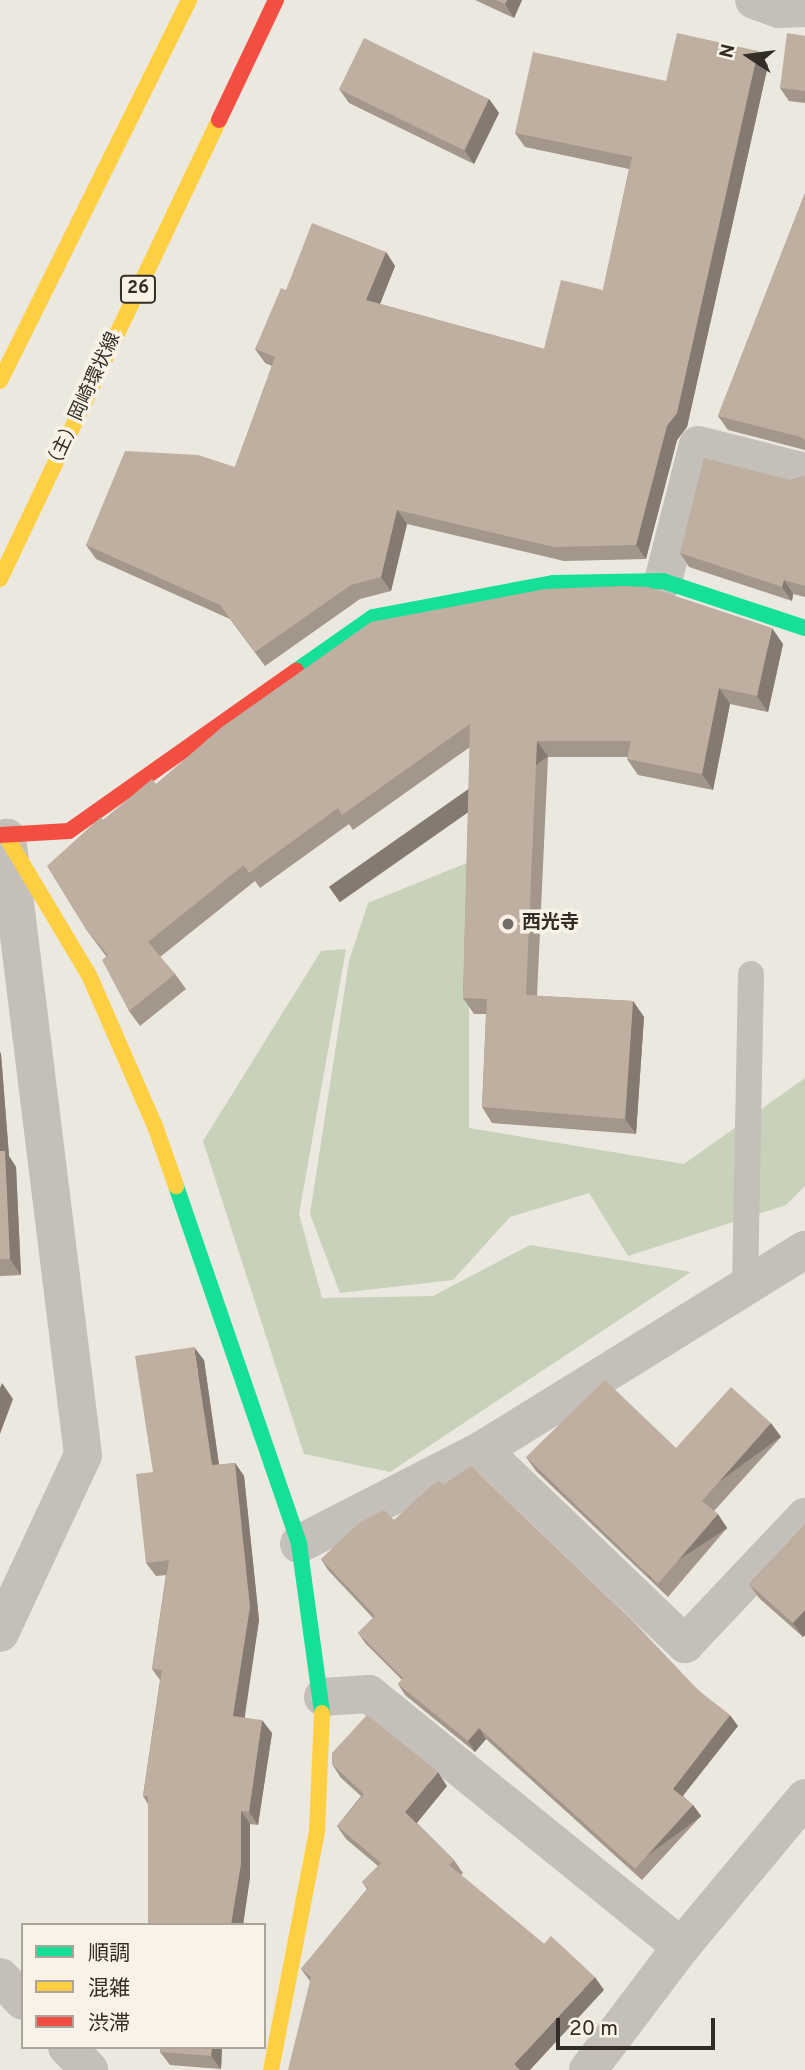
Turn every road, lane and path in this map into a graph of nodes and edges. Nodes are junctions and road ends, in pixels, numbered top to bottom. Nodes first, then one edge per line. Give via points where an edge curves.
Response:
1 (189, 0) edge
2 (276, 0) edge
3 (754, 0) edge
4 (805, 8) edge
5 (0, 381) edge
6 (805, 472) edge
7 (0, 579) edge
8 (663, 581) junction
9 (805, 628) edge
10 (3, 837) edge
11 (751, 974) dead end
12 (805, 1250) edge
13 (745, 1286) junction
14 (482, 1450) junction
15 (805, 1517) edge
16 (299, 1544) junction
17 (0, 1633) edge
18 (323, 1697) junction
19 (805, 1798) edge
20 (681, 1947) junction
21 (0, 1977) edge
22 (21, 1999) edge
23 (69, 2049) edge
24 (89, 2070) edge
25 (271, 2070) edge
26 (588, 2070) edge

1 - 5 street
2 - 7 street, （主）岡崎環状線 / 26
3 - 4 street via 779,9
6 - 8 street via 698,445
8 - 9 street
8 - 10 street via 553,583 373,617 69,831
10 - 16 street via 89,975 155,1126
10 - 17 street via 83,1455
11 - 13 lane
12 - 13 street
13 - 14 street
14 - 15 street via 685,1644
14 - 16 street
16 - 18 street
18 - 20 street via 369,1694
18 - 25 street via 317,1832
19 - 20 street
20 - 26 street
21 - 22 street
23 - 24 street

